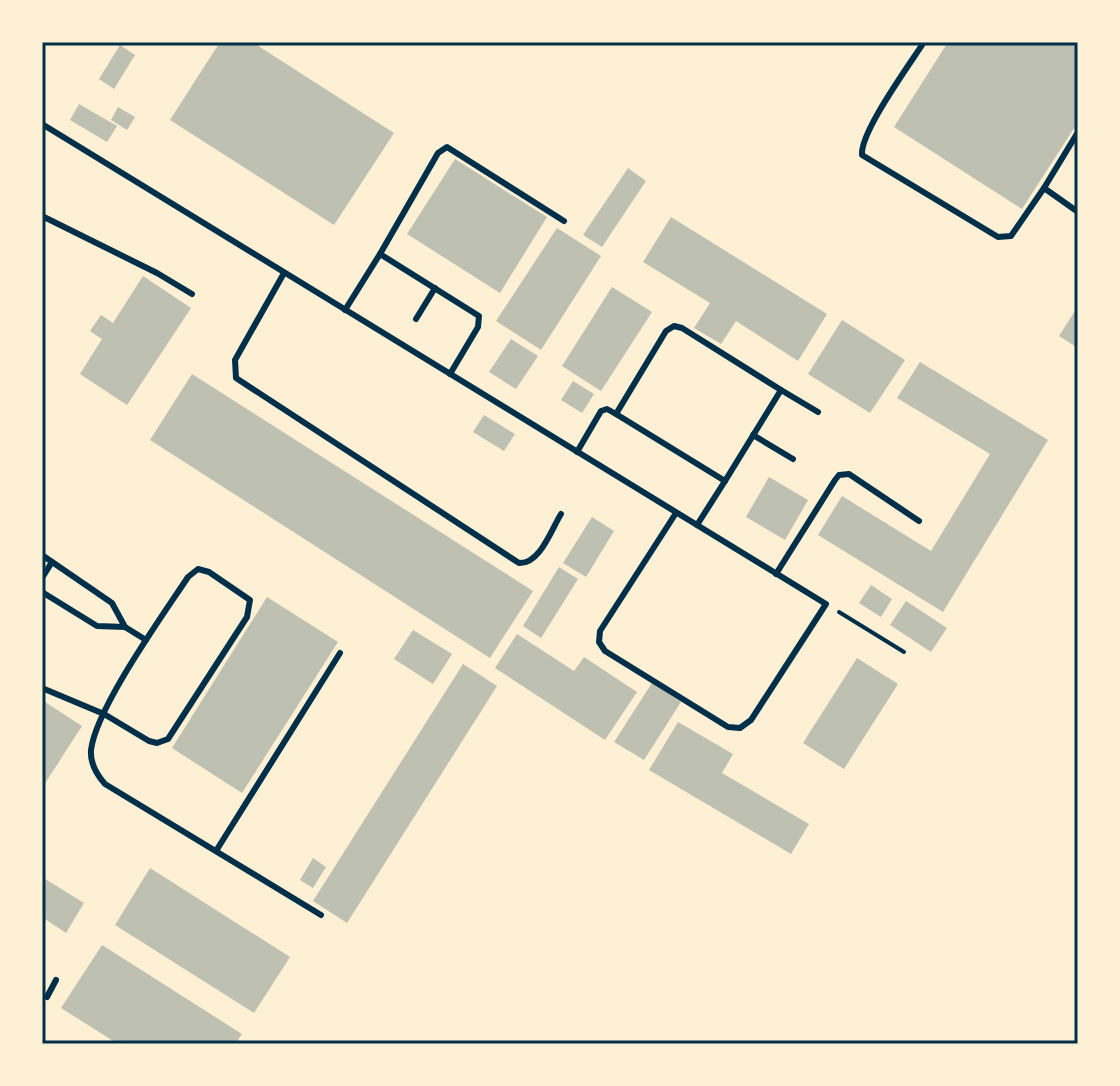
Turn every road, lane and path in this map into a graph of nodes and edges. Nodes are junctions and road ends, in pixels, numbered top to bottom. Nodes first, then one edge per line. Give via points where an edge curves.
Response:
1 (924, 42) edge
2 (42, 124) edge
3 (1078, 132) edge
4 (1044, 188) junction
5 (1078, 212) edge
6 (42, 216) edge
7 (564, 221) dead end
8 (380, 254) junction
9 (284, 273) junction
10 (435, 288) junction
11 (192, 294) dead end
12 (345, 310) junction
13 (416, 319) dead end
14 (450, 374) junction
15 (781, 390) junction
16 (818, 412) dead end
17 (616, 414) junction
18 (753, 435) junction
19 (577, 452) junction
20 (793, 459) dead end
21 (725, 481) junction
22 (676, 513) junction
23 (561, 514) dead end
24 (919, 521) dead end
25 (697, 525) junction
26 (42, 555) edge
27 (52, 562) junction
28 (776, 574) junction
29 (42, 578) edge
30 (42, 592) edge
31 (826, 604) junction
32 (125, 627) junction
33 (146, 640) junction
34 (904, 652) dead end
35 (340, 653) dead end
36 (42, 688) edge
37 (104, 714) junction
38 (216, 851) junction
39 (321, 915) dead end
40 (56, 980) dead end
41 (47, 997) dead end

1 - 4 lane via 874,123 862,155 998,237 1011,236
2 - 9 lane
3 - 4 lane
4 - 5 lane
6 - 11 lane
7 - 8 lane via 447,147 438,153
8 - 10 lane
8 - 12 lane
9 - 12 lane
9 - 23 lane via 235,360 236,378 519,563 536,556
10 - 13 lane
10 - 14 lane via 480,319
12 - 14 lane
14 - 19 lane
15 - 16 lane
15 - 17 lane via 674,326
15 - 18 lane
17 - 19 lane via 601,411
17 - 21 lane
18 - 20 lane
18 - 21 lane
19 - 22 lane
21 - 25 lane
22 - 25 lane
22 - 31 lane via 600,631 599,642 605,651 728,727 740,728 751,720
24 - 28 lane via 844,474 835,480
25 - 28 lane
26 - 27 lane
27 - 29 lane
27 - 32 lane via 112,603
28 - 31 lane
30 - 32 lane via 97,626
31 - 34 path
32 - 33 lane
33 - 37 lane
33 - 37 lane via 198,569 252,605 168,739 149,741
35 - 38 lane
36 - 37 lane
37 - 38 lane via 91,751 105,784
38 - 39 lane
40 - 41 lane

